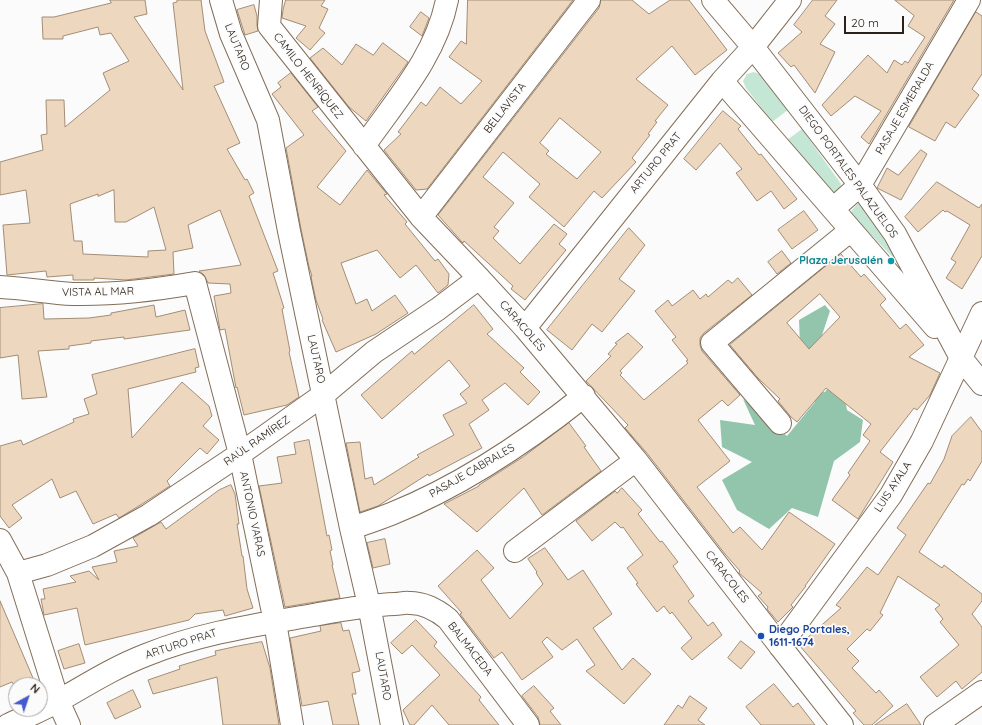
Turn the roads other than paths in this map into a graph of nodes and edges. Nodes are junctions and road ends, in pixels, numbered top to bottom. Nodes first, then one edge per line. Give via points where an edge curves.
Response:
1 (221, 0) edge
2 (271, 0) edge
3 (447, 0) edge
4 (589, 0) edge
5 (713, 0) edge
6 (790, 0) edge
7 (969, 0) edge
8 (753, 46) junction
9 (722, 82) junction
10 (364, 146) junction
11 (860, 185) junction
12 (833, 209) junction
13 (421, 217) junction
14 (852, 230) junction
15 (479, 278) junction
16 (195, 283) joint
17 (0, 287) edge
18 (982, 313) edge
19 (525, 328) junction
20 (961, 358) junction
21 (982, 384) edge
22 (323, 395) junction
23 (584, 396) junction
24 (780, 423) dead end
25 (240, 454) junction
26 (636, 460) junction
27 (351, 528) junction
28 (0, 540) edge
29 (515, 552) dead end
30 (18, 573) junction
31 (369, 605) junction
32 (275, 622) junction
33 (780, 646) junction
34 (982, 692) edge
35 (58, 701) junction
36 (8, 725) edge
37 (69, 725) edge
38 (292, 725) edge
39 (392, 725) edge
40 (528, 725) edge
41 (842, 725) edge
42 (935, 725) edge

1 - 22 street, LAUTARO via 231,34 268,120
2 - 10 street, CAMILO HENRÍQUEZ via 269,26
3 - 10 street via 445,14 430,51
4 - 13 street, BELLAVISTA
5 - 8 street, DIEGO PORTALES PALAZUELOS
6 - 8 street, ARTURO PRAT
7 - 11 street, PASAJE ESMERALDA
8 - 9 street, ARTURO PRAT
8 - 11 street, DIEGO PORTALES PALAZUELOS
9 - 12 street, DIEGO PORTALES PALAZUELOS
9 - 19 street, ARTURO PRAT
10 - 13 street, CARACOLES
11 - 12 street, PASAJE ESMERALDA
11 - 20 street, DIEGO PORTALES PALAZUELOS via 895,234
12 - 14 street, DIEGO PORTALES PALAZUELOS
13 - 15 street, CARACOLES
14 - 20 street, DIEGO PORTALES PALAZUELOS
14 - 24 street via 712,343
15 - 19 street, CARACOLES
15 - 22 street, RAÚL RAMÍREZ via 374,352
16 - 17 street, VISTA AL MAR via 108,294 38,292
16 - 25 street, ANTONIO VARAS
18 - 20 street, LUIS AYALA
19 - 23 street, CARACOLES
20 - 21 street, DIEGO PORTALES PALAZUELOS
20 - 33 street, LUIS AYALA via 922,441 890,494
22 - 25 street, RAÚL RAMÍREZ
22 - 27 street, LAUTARO
23 - 26 street, CARACOLES
23 - 27 street, PASAJE CABRALES via 549,424 474,473 392,514
25 - 30 street, RAÚL RAMÍREZ via 149,515 93,546
25 - 32 street, ANTONIO VARAS
26 - 29 street
26 - 33 street, CARACOLES
27 - 31 street, LAUTARO
28 - 30 street
30 - 35 street
31 - 32 street, ARTURO PRAT
31 - 39 street, LAUTARO
31 - 40 street, BALMACEDA via 409,602 440,612
32 - 35 street, ARTURO PRAT via 208,634 164,648 115,668
32 - 38 street, ANTONIO VARAS
33 - 41 street
34 - 42 street
35 - 36 street, ARTURO PRAT
35 - 37 street

